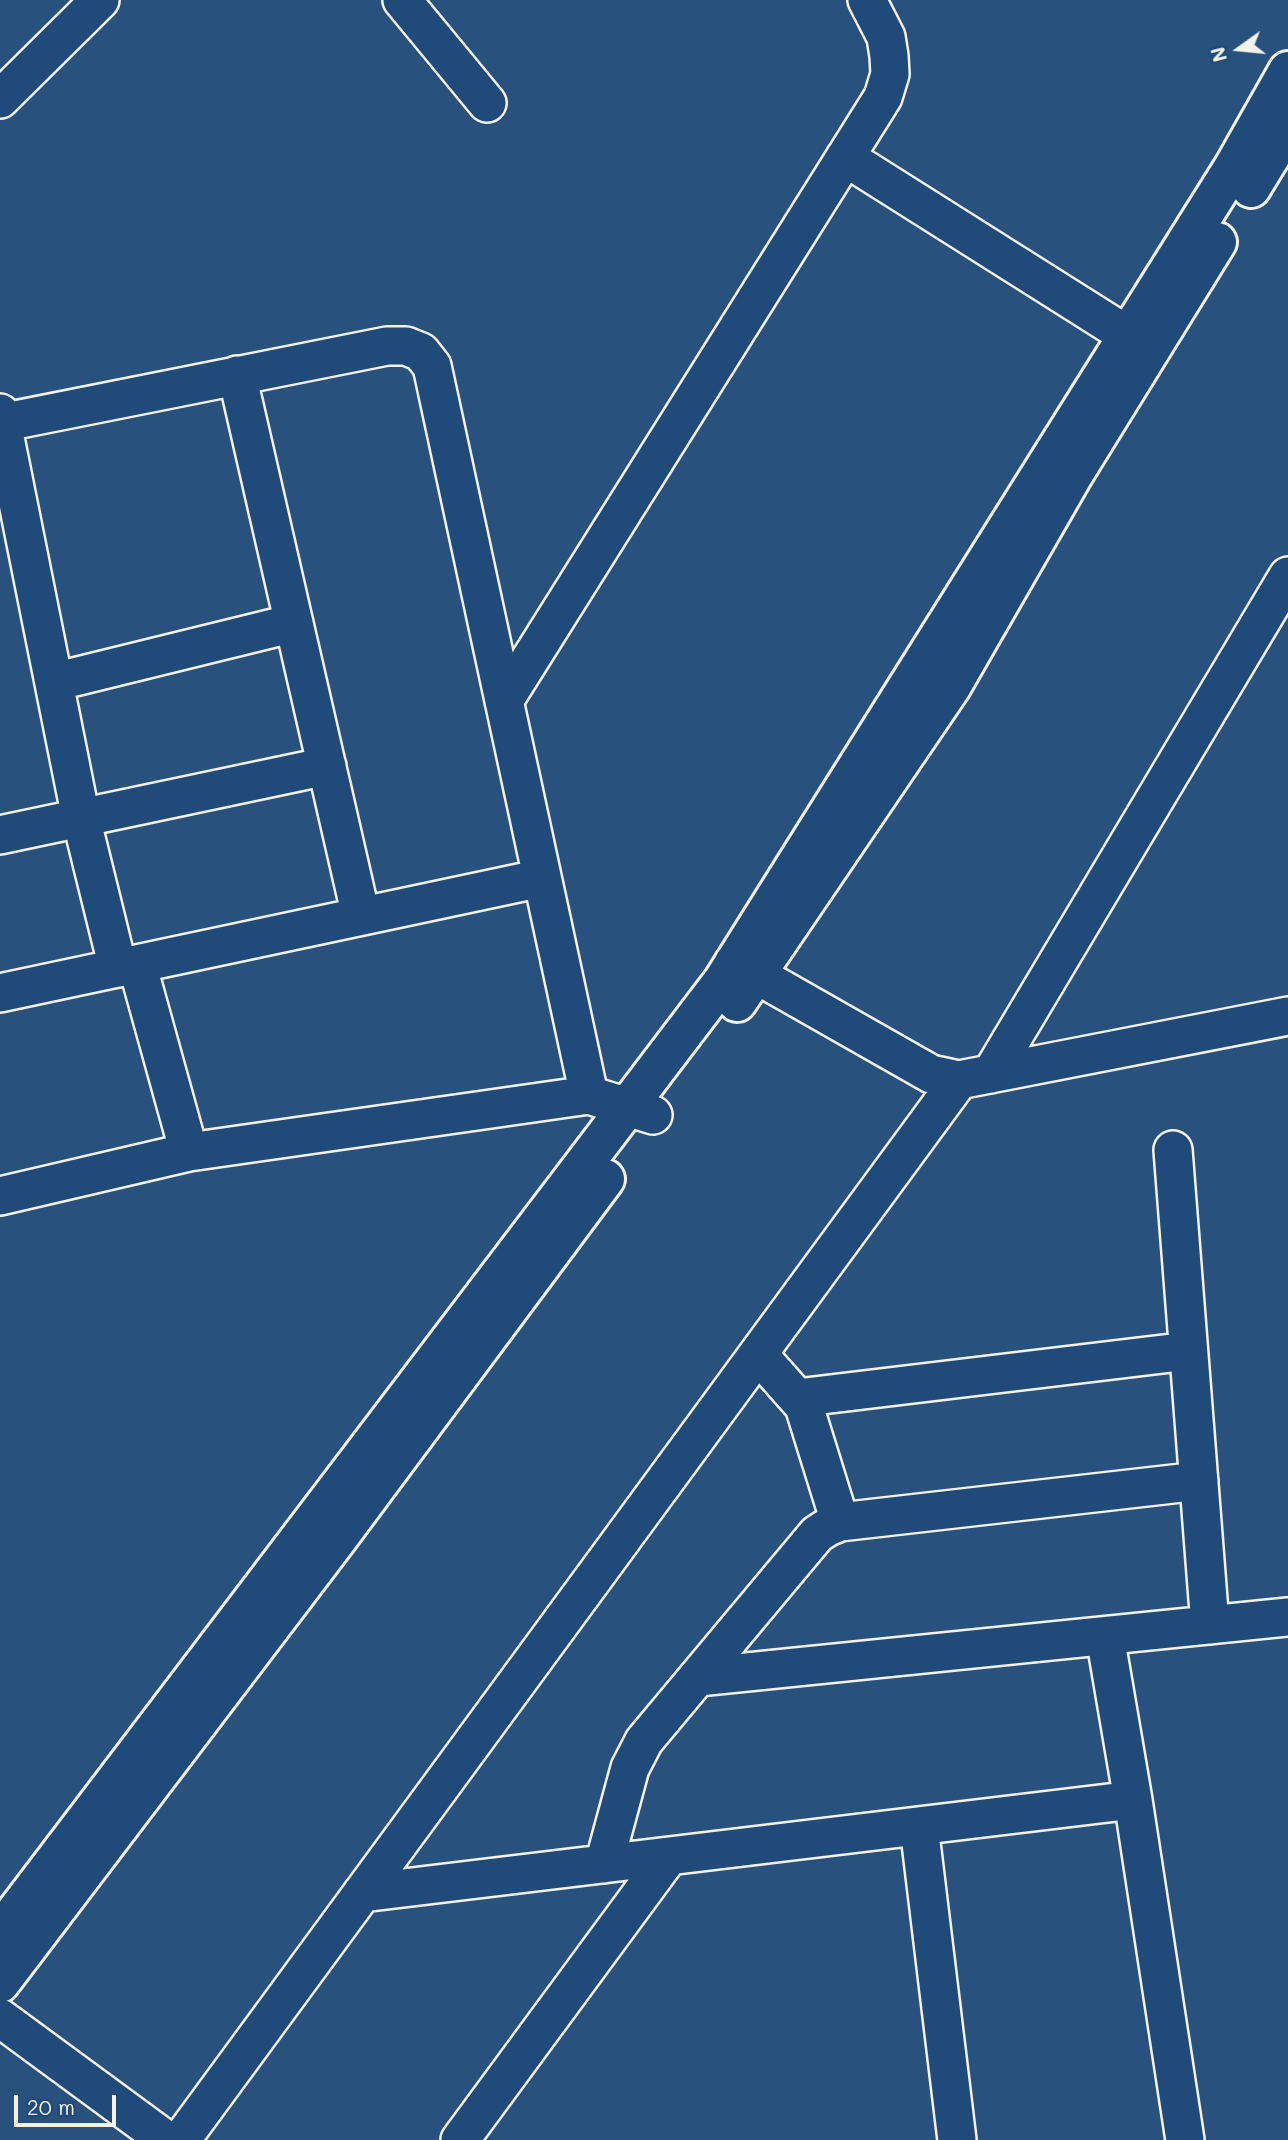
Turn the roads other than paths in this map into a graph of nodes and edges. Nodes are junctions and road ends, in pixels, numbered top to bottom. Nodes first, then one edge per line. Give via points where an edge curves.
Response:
1 (100, 0) edge
2 (402, 0) edge
3 (867, 0) edge
4 (1288, 71) edge
5 (0, 99) edge
6 (487, 103) dead end
7 (1288, 127) edge
8 (845, 157) junction
9 (1168, 296) junction
10 (1127, 335) junction
11 (237, 376) junction
12 (1, 419) edge
13 (1288, 576) edge
14 (294, 623) junction
15 (54, 682) junction
16 (504, 701) junction
17 (327, 766) junction
18 (81, 818) junction
19 (0, 835) edge
20 (542, 877) junction
21 (361, 916) junction
22 (127, 966) junction
23 (746, 969) junction
24 (0, 993) edge
25 (1288, 1016) edge
26 (975, 1077) junction
27 (589, 1095) junction
28 (640, 1111) junction
29 (1173, 1150) dead end
30 (189, 1152) junction
31 (0, 1196) edge
32 (1188, 1351) junction
33 (758, 1354) junction
34 (797, 1398) junction
35 (1199, 1481) junction
36 (840, 1522) junction
37 (1288, 1617) edge
38 (1210, 1625) junction
39 (1105, 1636) junction
40 (698, 1677) junction
41 (1133, 1800) junction
42 (919, 1826) junction
43 (669, 1856) junction
44 (604, 1864) junction
45 (362, 1893) junction
46 (11, 1925) edge
47 (0, 1983) edge
48 (0, 2018) edge
49 (166, 2140) edge
50 (181, 2140) edge
51 (460, 2140) edge
52 (957, 2140) edge
53 (1185, 2140) edge

1 - 5 street
2 - 6 street
3 - 8 street via 886,37 890,74 883,97
4 - 9 street
7 - 9 street
8 - 10 street
8 - 16 street
9 - 10 street
9 - 23 street via 1073,475 951,687
10 - 23 street
11 - 12 street
11 - 14 street
11 - 16 street via 387,346 421,352 432,366
12 - 15 street
13 - 26 street
14 - 15 street
14 - 17 street
15 - 18 street
16 - 20 street
17 - 18 street
17 - 21 street
18 - 19 street
18 - 22 street
20 - 21 street
20 - 27 street
21 - 22 street
22 - 24 street
22 - 30 street
23 - 26 street via 931,1074
23 - 28 street
25 - 26 street
26 - 33 street
27 - 28 street
27 - 30 street
28 - 46 street via 338,1538
29 - 32 street
30 - 31 street
32 - 34 street
32 - 35 street
33 - 34 street
33 - 45 street
34 - 36 street via 808,1416
35 - 36 street
35 - 38 street
36 - 40 street via 817,1534
37 - 38 street
38 - 39 street
39 - 40 street
39 - 41 street
40 - 44 street via 636,1755
41 - 42 street
41 - 53 street
42 - 43 street
42 - 52 street
43 - 44 street
43 - 51 street
44 - 45 street
45 - 50 street
46 - 47 street
48 - 49 street

